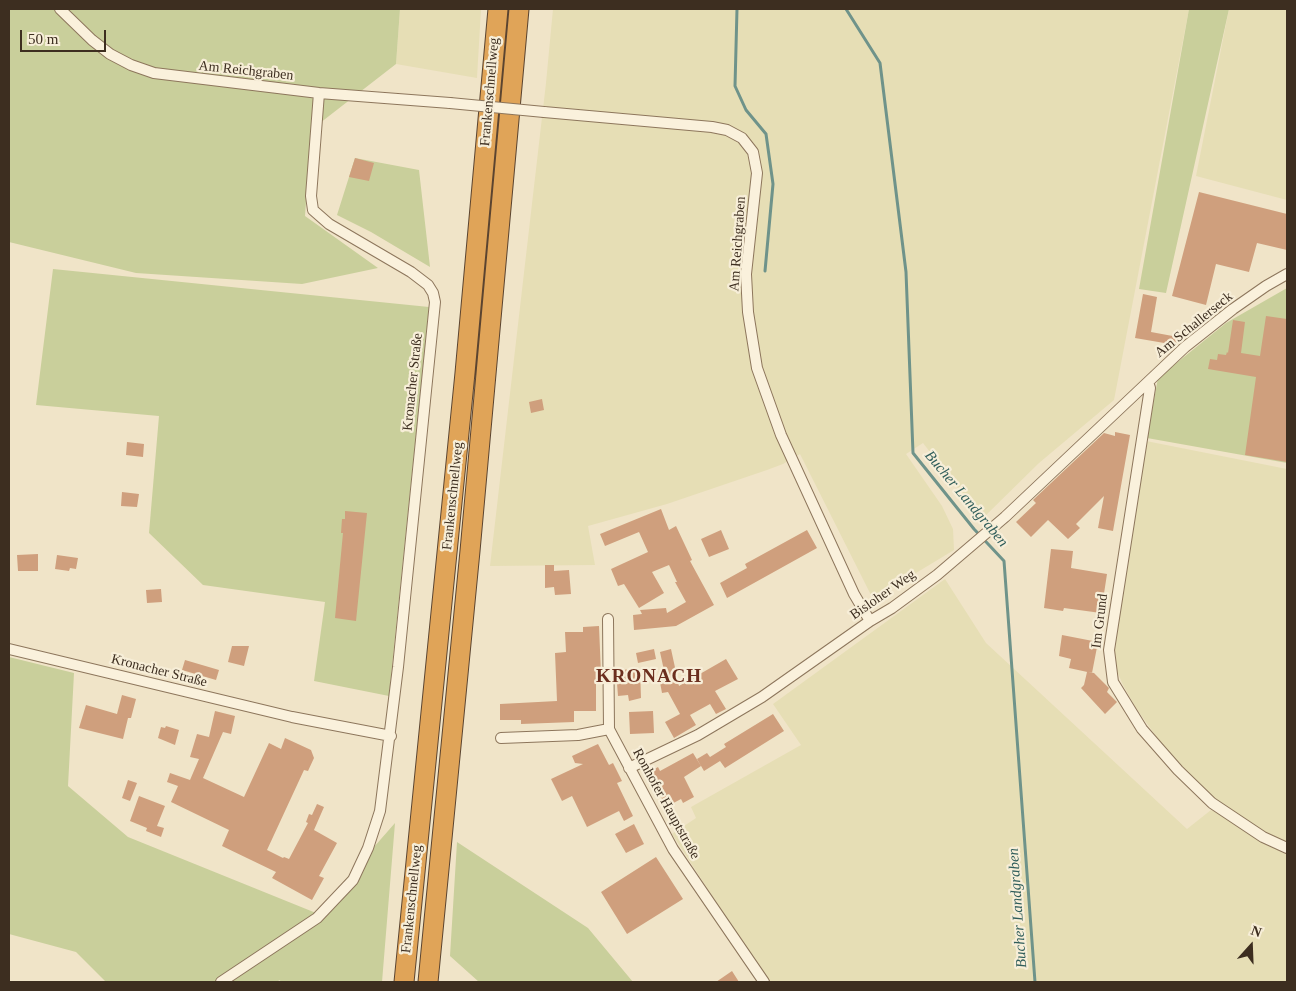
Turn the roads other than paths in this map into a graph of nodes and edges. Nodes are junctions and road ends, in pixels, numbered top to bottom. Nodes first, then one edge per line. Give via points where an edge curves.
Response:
1 (60, 9) edge
2 (498, 9) edge
3 (519, 9) edge
4 (319, 93) junction
5 (1287, 274) edge
6 (1148, 382) junction
7 (1123, 404) joint
8 (608, 619) dead end
9 (870, 621) junction
10 (9, 648) edge
11 (609, 729) junction
12 (390, 736) junction
13 (501, 738) dead end
14 (629, 768) junction
15 (1287, 848) edge
16 (221, 982) edge
17 (404, 982) edge
18 (428, 982) edge
19 (764, 982) edge

1 - 4 street, Am Reichgraben via 110,54 154,73
2 - 17 highway, Frankenschnellweg
3 - 18 highway, Frankenschnellweg
4 - 9 street, Am Reichgraben, bridge via 712,127 742,138 753,152 757,173 746,274 757,368 781,435 854,594
4 - 12 street, Kronacher Straße via 311,196 313,210 329,224 423,281 435,302
5 - 6 street, Am Schallerseck via 1233,309
6 - 7 street, Am Schallerseck
6 - 15 street, Im Grund via 1150,388 1109,650 1113,682 1142,729 1212,803 1263,837
7 - 9 street, Bisloher Weg via 988,532 892,608
8 - 11 street, Ronhofer Hauptstraße
9 - 14 street, Bisloher Weg via 762,697 698,736
10 - 12 street, Kronacher Straße via 292,717
11 - 13 street via 578,735
11 - 14 street, Ronhofer Hauptstraße
12 - 16 street, Kronacher Straße via 380,811 353,880 317,918
14 - 19 street, Ronhofer Hauptstraße via 672,849

